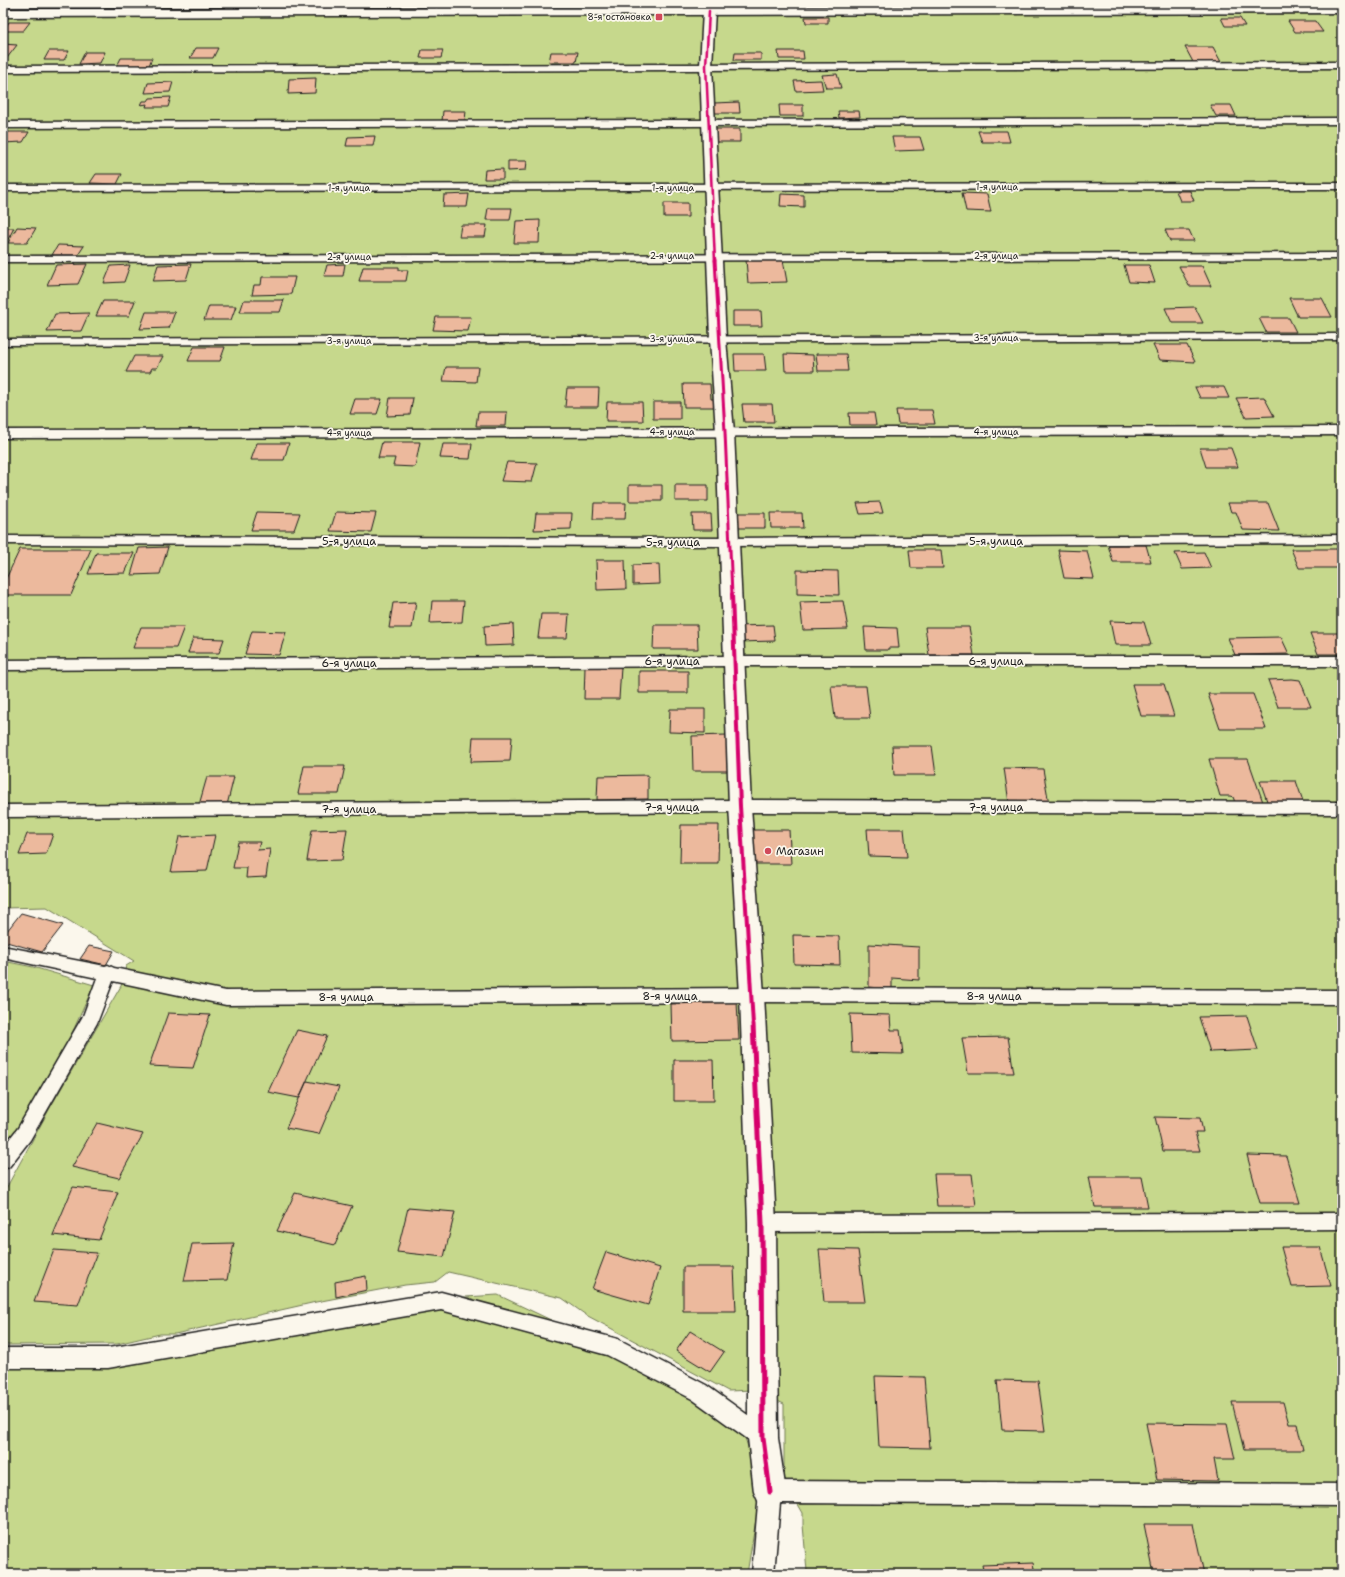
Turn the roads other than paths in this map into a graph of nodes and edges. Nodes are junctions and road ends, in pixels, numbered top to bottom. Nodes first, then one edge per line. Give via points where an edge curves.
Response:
1 (1342, 9) edge
2 (708, 12) junction
3 (3, 13) edge
4 (1342, 65) edge
5 (706, 66) junction
6 (3, 69) edge
7 (1342, 121) edge
8 (709, 122) junction
9 (3, 125) edge
10 (1342, 186) edge
11 (3, 188) edge
12 (711, 188) junction
13 (715, 256) junction
14 (1342, 256) edge
15 (3, 259) edge
16 (1342, 337) edge
17 (718, 339) junction
18 (3, 342) edge
19 (1342, 431) edge
20 (725, 432) junction
21 (3, 434) edge
22 (3, 540) edge
23 (1342, 540) edge
24 (728, 542) junction
25 (734, 660) junction
26 (1342, 660) edge
27 (3, 665) edge
28 (740, 806) junction
29 (1342, 808) edge
30 (3, 811) edge
31 (3, 952) edge
32 (108, 972) junction
33 (752, 995) junction
34 (1342, 997) edge
35 (3, 1161) edge
36 (1342, 1221) edge
37 (762, 1223) junction
38 (3, 1358) edge
39 (763, 1438) junction
40 (770, 1492) junction
41 (1342, 1495) edge
42 (763, 1574) edge

1 - 2 street
2 - 3 street
2 - 5 street
4 - 5 lane
5 - 6 lane
5 - 8 street
7 - 8 lane
8 - 9 lane
8 - 12 street
10 - 12 lane, 1-я улица
11 - 12 lane, 1-я улица
12 - 13 street
13 - 14 lane, 2-я улица
13 - 15 lane, 2-я улица
13 - 17 street
16 - 17 lane, 3-я улица
17 - 18 lane, 3-я улица
17 - 20 street
19 - 20 lane, 4-я улица
20 - 21 lane, 4-я улица
20 - 24 street
22 - 24 lane, 5-я улица
23 - 24 lane, 5-я улица
24 - 25 street
25 - 26 lane, 6-я улица
25 - 27 lane, 6-я улица
25 - 28 street
28 - 29 lane, 7-я улица
28 - 30 lane, 7-я улица
28 - 33 street
31 - 32 lane, 8-я улица
32 - 33 lane, 8-я улица via 226,998
32 - 35 lane via 91,1018 24,1134
33 - 34 lane, 8-я улица
33 - 37 street
36 - 37 lane
37 - 39 street
38 - 39 lane via 108,1358 441,1301 611,1346 699,1392
39 - 40 street
40 - 41 lane
40 - 42 lane

